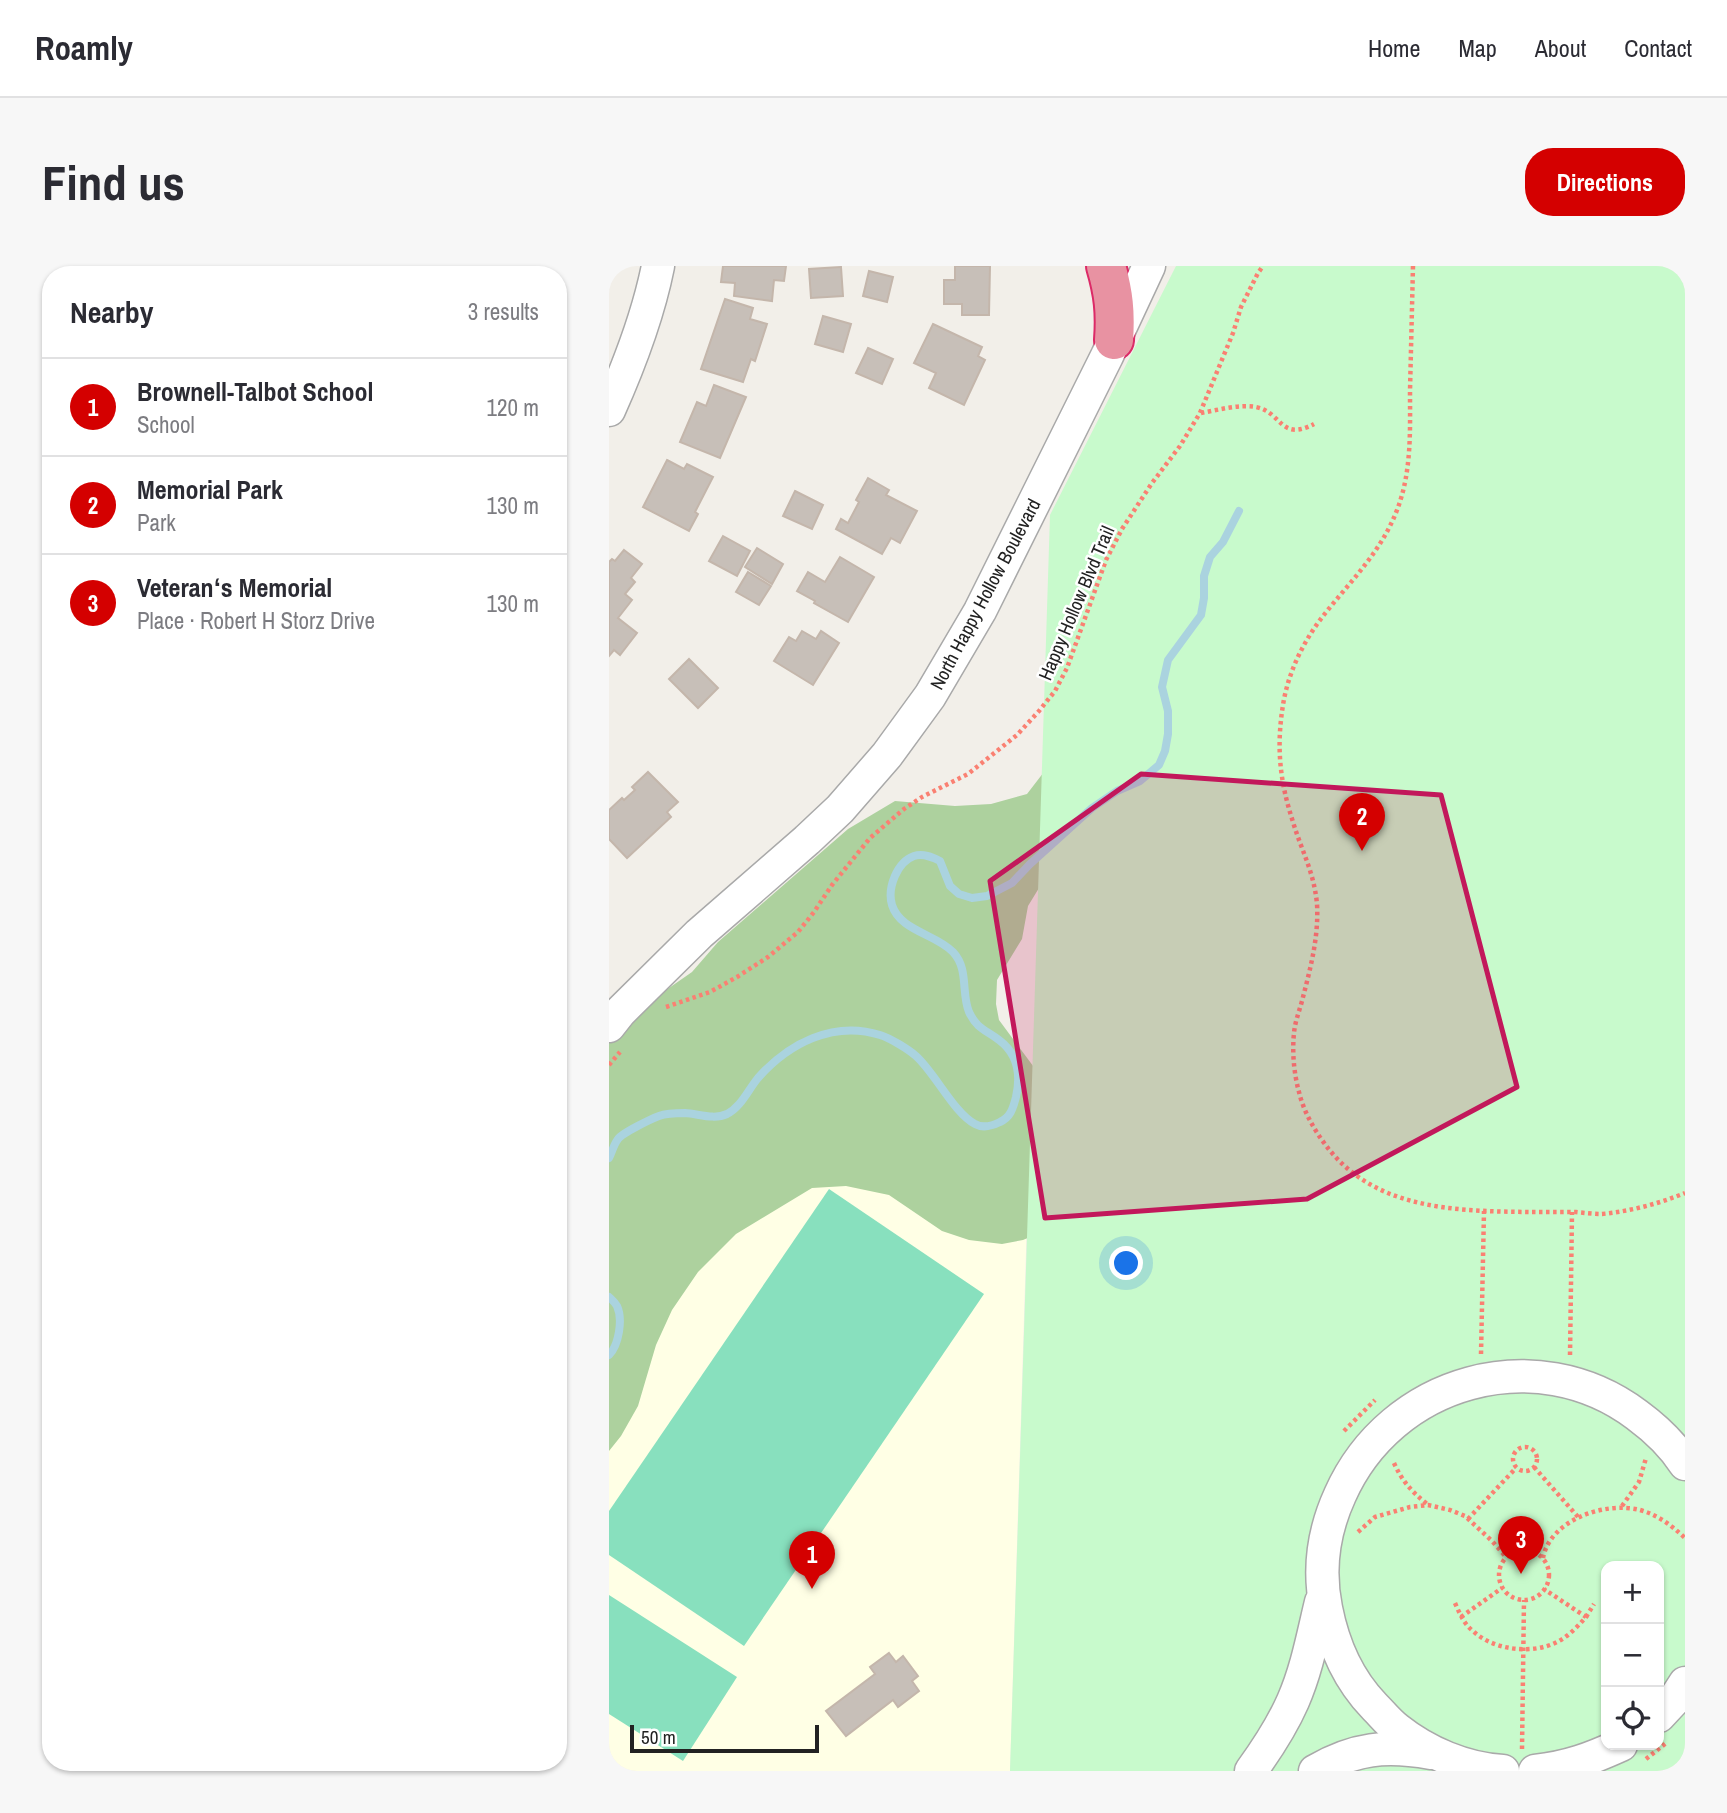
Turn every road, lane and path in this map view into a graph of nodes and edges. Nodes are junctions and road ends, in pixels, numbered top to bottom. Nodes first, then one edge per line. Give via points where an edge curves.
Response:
1 (658, 266) edge
2 (1106, 266) edge
3 (1149, 266) edge
4 (1263, 266) edge
5 (1413, 266) edge
6 (1114, 340) junction
7 (609, 410) edge
8 (1200, 413) junction
9 (1314, 424) dead end
10 (660, 1010) dead end
11 (617, 1036) edge
12 (609, 1065) edge
13 (1685, 1193) edge
14 (1484, 1211) junction
15 (1572, 1212) junction
16 (1481, 1355) dead end
17 (1570, 1356) dead end
18 (1645, 1421) junction
19 (1389, 1426) junction
20 (1685, 1464) edge
21 (1534, 1467) junction
22 (1516, 1468) junction
23 (1428, 1505) junction
24 (1622, 1507) junction
25 (1579, 1518) junction
26 (1468, 1519) junction
27 (1355, 1535) dead end
28 (1685, 1538) edge
29 (1506, 1557) junction
30 (1543, 1558) junction
31 (1502, 1588) junction
32 (1544, 1589) junction
33 (1323, 1594) junction
34 (1524, 1600) junction
35 (1455, 1604) dead end
36 (1594, 1604) dead end
37 (1461, 1617) junction
38 (1586, 1617) junction
39 (1523, 1648) junction
40 (1685, 1683) edge
41 (1664, 1728) edge
42 (1439, 1755) junction
43 (1630, 1755) edge
44 (1520, 1765) edge
45 (1251, 1771) edge
46 (1315, 1771) edge

1 - 7 street via 639,336
2 - 6 highway via 1114,293
3 - 6 street, North Happy Hollow Boulevard
4 - 8 path, Happy Hollow Blvd Trail via 1241,307
5 - 14 path via 1409,442 1403,492 1395,516 1365,567 1309,635 1283,708 1281,778 1317,903 1294,1056 1305,1110 1330,1152 1346,1168 1391,1195
6 - 11 street, North Happy Hollow Boulevard via 980,611 930,696 887,755 824,825 699,933 620,1012
8 - 9 path via 1252,406 1264,409 1289,429
8 - 10 path, Happy Hollow Blvd Trail via 1122,529 1067,668 1039,711 968,774 922,797 870,838 798,932 768,957 710,992
11 - 12 path
13 - 15 path via 1657,1204 1600,1214
14 - 15 path
14 - 16 path
15 - 17 path
18 - 19 street via 1620,1402 1574,1383 1509,1376 1444,1391
18 - 20 street
18 - 24 path via 1644,1470
19 - 23 path via 1390,1452 1402,1480
19 - 33 street via 1353,1468 1333,1509 1322,1560
21 - 22 path
21 - 22 path via 1537,1455 1525,1446 1514,1452
21 - 25 path
22 - 26 path
23 - 26 path
23 - 27 path via 1375,1517
24 - 25 path
24 - 28 path via 1658,1516
25 - 30 path via 1554,1535
26 - 29 path
29 - 30 path via 1528,1550
29 - 31 path via 1499,1573
30 - 32 path via 1549,1570
31 - 34 path
31 - 37 path
32 - 34 path
32 - 38 path
33 - 42 street via 1331,1634 1364,1696 1396,1728
33 - 45 street via 1293,1701
34 - 39 path
35 - 37 path
36 - 38 path
37 - 39 path via 1482,1639
38 - 39 path via 1557,1643
39 - 44 path
40 - 41 street
42 - 44 street via 1468,1765
42 - 46 street via 1381,1749 1353,1753
43 - 44 street via 1562,1768

